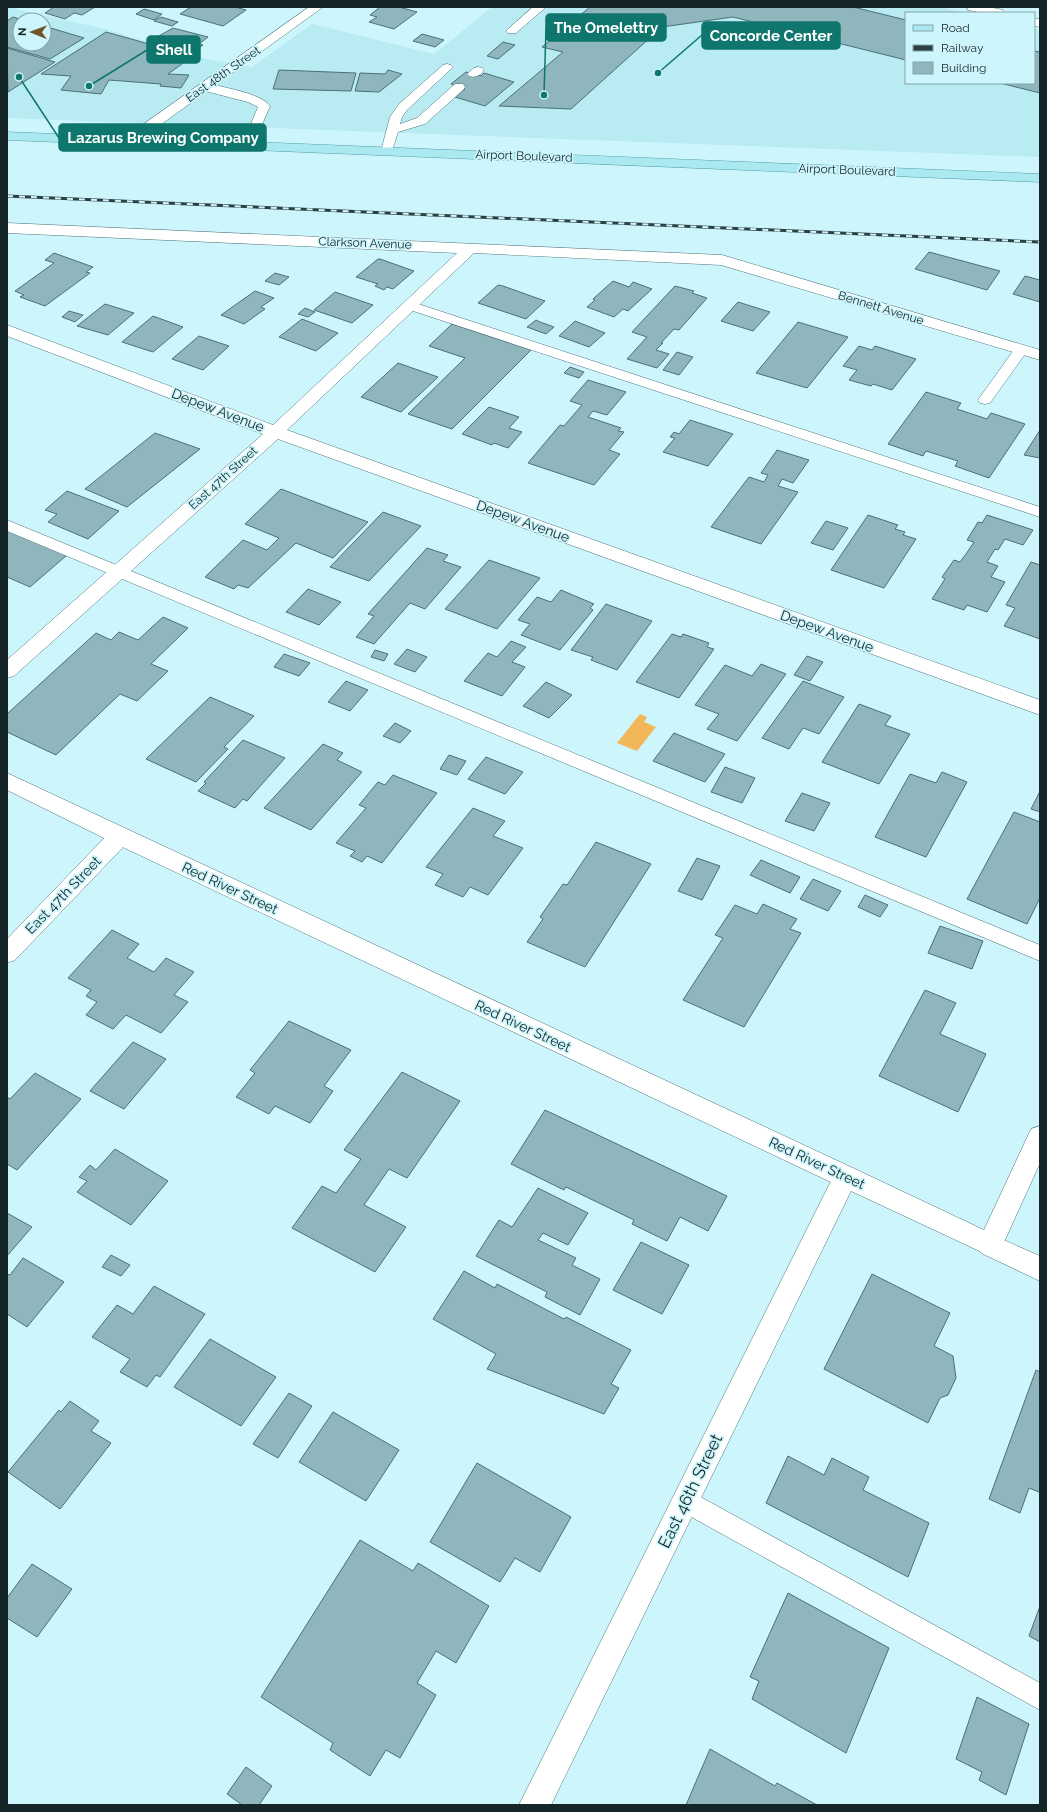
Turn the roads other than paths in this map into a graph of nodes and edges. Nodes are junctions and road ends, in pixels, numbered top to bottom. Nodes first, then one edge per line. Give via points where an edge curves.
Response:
1 (317, 7) edge
2 (540, 7) edge
3 (973, 7) edge
4 (994, 12) edge
5 (512, 31) dead end
6 (447, 67) dead end
7 (205, 87) junction
8 (459, 87) dead end
9 (393, 130) junction
10 (7, 136) edge
11 (129, 141) junction
12 (248, 145) junction
13 (387, 151) junction
14 (1040, 178) edge
15 (7, 228) edge
16 (471, 248) junction
17 (722, 260) joint
18 (412, 306) junction
19 (7, 330) edge
20 (1021, 350) junction
21 (1040, 356) edge
22 (985, 400) dead end
23 (275, 432) junction
24 (1040, 512) edge
25 (7, 525) edge
26 (120, 572) junction
27 (7, 671) edge
28 (1040, 708) edge
29 (7, 781) edge
30 (120, 836) junction
31 (1040, 953) edge
32 (7, 954) edge
33 (1040, 1136) edge
34 (846, 1177) junction
35 (990, 1245) junction
36 (1040, 1269) edge
37 (686, 1501) junction
38 (1040, 1697) edge
39 (535, 1805) edge

1 - 7 street, East 48th Street
2 - 5 lane
3 - 4 street
6 - 9 lane via 403,107 396,117
7 - 11 street, East 48th Street
7 - 12 lane via 252,99 264,106
8 - 9 lane via 421,121
9 - 13 lane
10 - 11 main road, Airport Boulevard
11 - 12 main road, Airport Boulevard
12 - 13 main road, Airport Boulevard
13 - 14 main road, Airport Boulevard
15 - 16 street, Clarkson Avenue
16 - 17 street, Clarkson Avenue
16 - 18 street, East 47th Street
17 - 20 street, Bennett Avenue
18 - 23 street, East 47th Street
18 - 24 lane
19 - 23 street, Depew Avenue
20 - 21 street, Bennett Avenue
20 - 22 lane
23 - 26 street, East 47th Street
23 - 28 street, Depew Avenue
25 - 26 lane
26 - 27 street, East 47th Street
26 - 31 lane
29 - 30 street, Red River Street
30 - 32 street, East 47th Street
30 - 34 street, Red River Street
33 - 35 street
34 - 35 street, Red River Street
34 - 37 street, East 46th Street
35 - 36 street, Red River Street
37 - 38 lane
37 - 39 street, East 46th Street

